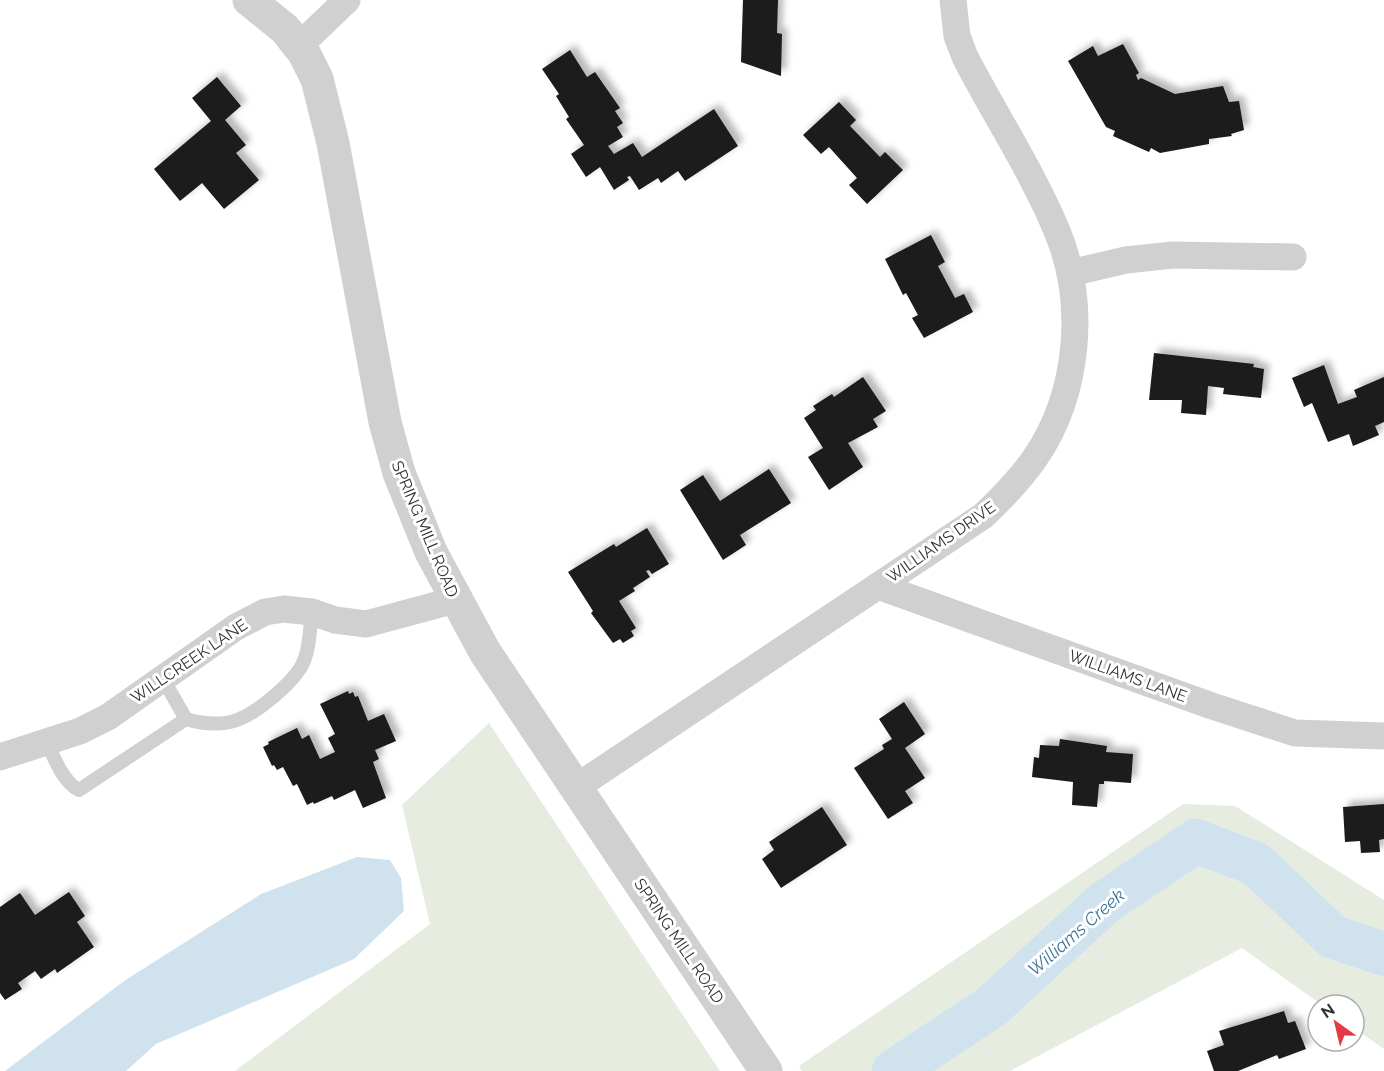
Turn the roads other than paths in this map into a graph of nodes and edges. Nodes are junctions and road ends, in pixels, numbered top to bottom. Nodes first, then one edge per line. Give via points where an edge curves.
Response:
1 (249, 0) edge
2 (347, 0) edge
3 (953, 0) edge
4 (299, 46) junction
5 (1293, 257) dead end
6 (1070, 273) junction
7 (878, 586) junction
8 (455, 600) junction
9 (312, 612) junction
10 (163, 679) junction
11 (186, 719) junction
12 (1384, 736) edge
13 (47, 742) junction
14 (0, 757) edge
15 (575, 788) junction
16 (765, 1069) edge

1 - 4 street, SPRING MILL ROAD via 271,15
2 - 4 street
3 - 6 street, WILLIAMS DRIVE via 964,57 1052,218
4 - 8 street, SPRING MILL ROAD via 317,79 327,115 385,422 411,505
5 - 6 street via 1173,255 1126,260
6 - 7 street, WILLIAMS DRIVE via 1075,330 1070,375 1036,458 983,516
7 - 12 street, WILLIAMS LANE via 1295,733
7 - 15 street, WILLIAMS DRIVE
8 - 9 street, WILLCREEK LANE via 366,624
8 - 15 street, SPRING MILL ROAD
9 - 10 street, WILLCREEK LANE via 284,609 248,620
9 - 11 lane via 305,659 276,694 237,720 211,725
10 - 11 lane
10 - 13 street, WILLCREEK LANE via 108,717
11 - 13 lane via 79,790 56,762
13 - 14 street, WILLCREEK LANE
15 - 16 street, SPRING MILL ROAD

